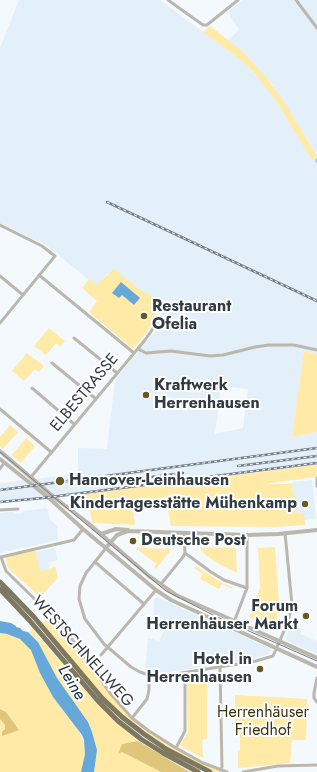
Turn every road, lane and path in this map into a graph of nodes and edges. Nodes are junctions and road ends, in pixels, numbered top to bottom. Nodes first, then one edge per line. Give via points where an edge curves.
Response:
1 (168, 0) edge
2 (238, 0) edge
3 (296, 0) edge
4 (317, 28) edge
5 (0, 225) edge
6 (40, 275) junction
7 (0, 276) edge
8 (23, 295) junction
9 (0, 323) edge
10 (157, 323) dead end
11 (74, 338) dead end
12 (138, 349) junction
13 (317, 350) edge
14 (134, 353) junction
15 (52, 363) dead end
16 (117, 373) junction
17 (32, 388) dead end
18 (96, 399) junction
19 (0, 409) edge
20 (74, 424) junction
21 (0, 450) edge
22 (51, 452) junction
23 (0, 460) edge
24 (4, 463) junction
25 (0, 469) edge
26 (31, 477) junction
27 (317, 478) edge
28 (317, 486) edge
29 (18, 509) dead end
30 (0, 510) edge
31 (83, 529) junction
32 (317, 530) edge
33 (131, 531) junction
34 (285, 533) junction
35 (101, 534) junction
36 (184, 534) junction
37 (247, 535) junction
38 (111, 543) junction
39 (106, 548) junction
40 (185, 553) junction
41 (1, 557) edge
42 (95, 562) junction
43 (0, 582) edge
44 (161, 584) junction
45 (247, 588) junction
46 (0, 589) edge
47 (156, 590) junction
48 (144, 604) junction
49 (234, 622) junction
50 (280, 642) junction
51 (108, 647) junction
52 (276, 649) junction
53 (101, 655) dead end
54 (317, 658) edge
55 (98, 659) dead end
56 (91, 666) junction
57 (220, 667) junction
58 (317, 667) edge
59 (185, 673) junction
60 (149, 675) junction
61 (317, 678) edge
62 (317, 702) edge
63 (132, 718) junction
64 (176, 748) junction
65 (317, 765) edge
66 (220, 770) junction
67 (198, 772) edge
68 (210, 772) edge
69 (227, 772) edge
70 (243, 772) edge

1 - 2 street via 206,25
3 - 4 street
5 - 6 street via 42,246 55,256
6 - 8 street
6 - 14 street
7 - 8 street
8 - 9 street
10 - 12 street, ELBESTRASSE
11 - 16 street
12 - 13 street via 146,353 171,351 210,356 270,345
12 - 14 street, ELBESTRASSE
14 - 16 street, ELBESTRASSE
15 - 18 street
16 - 18 street, ELBESTRASSE
17 - 20 street
18 - 20 street, ELBESTRASSE
19 - 22 street
20 - 22 street, ELBESTRASSE
21 - 26 street
22 - 26 street, ELBESTRASSE
23 - 24 street
24 - 25 street
24 - 31 street via 55,503
26 - 35 street
27 - 28 street
29 - 30 street
31 - 39 street
31 - 41 street via 74,540
32 - 34 street
33 - 35 street via 119,529
33 - 36 street
33 - 38 street via 119,534
34 - 37 street
34 - 50 street via 292,605
35 - 38 street
36 - 37 street
36 - 40 street
37 - 45 street
38 - 39 street
38 - 44 street
39 - 42 street
39 - 47 street
40 - 44 street
40 - 45 street via 211,572
41 - 56 street via 6,571 52,615
42 - 48 street
42 - 51 street via 82,580 78,599 85,619
43 - 68 highway, WESTSCHNELLWEG via 34,617 102,698 122,717 166,749
44 - 49 street via 185,600
45 - 49 street
46 - 67 highway, WESTSCHNELLWEG via 118,721 141,739
47 - 48 street
47 - 52 street via 185,607
48 - 51 street
49 - 50 street
50 - 52 street
50 - 54 street
51 - 53 street
51 - 60 street via 131,667
52 - 57 street via 271,657
52 - 58 street
55 - 56 street
56 - 63 street
57 - 59 street
57 - 66 street
59 - 60 street
59 - 64 street via 186,730
60 - 63 street via 147,699
61 - 62 street via 314,698
63 - 64 street
64 - 66 street
65 - 70 street via 278,766
66 - 69 street

